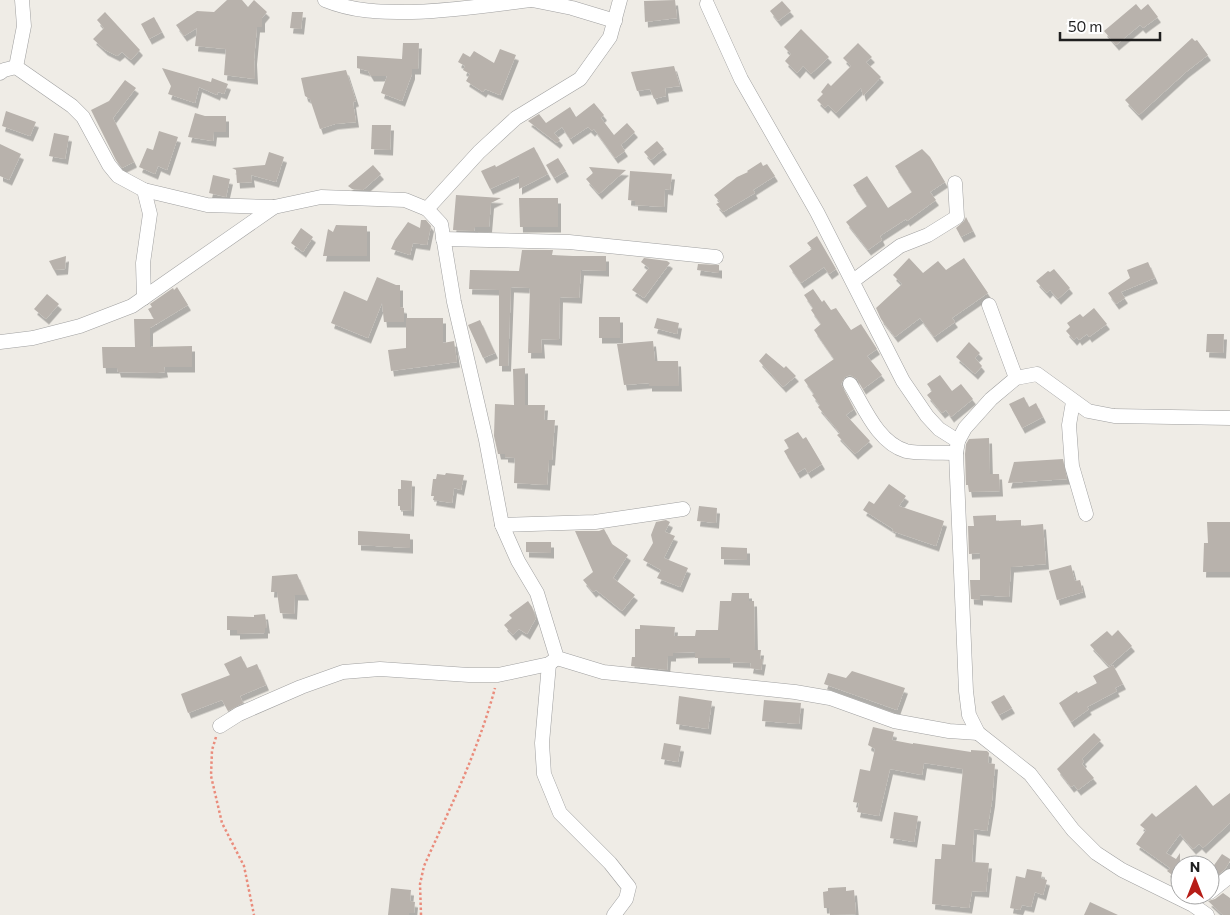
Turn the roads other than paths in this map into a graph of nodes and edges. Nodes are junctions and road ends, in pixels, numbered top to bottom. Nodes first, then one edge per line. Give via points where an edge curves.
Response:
1 (22, 0) edge
2 (325, 0) edge
3 (531, 0) edge
4 (620, 0) edge
5 (707, 4) dead end
6 (615, 21) junction
7 (16, 67) junction
8 (0, 73) edge
9 (955, 183) dead end
10 (144, 190) junction
11 (274, 207) junction
12 (427, 209) junction
13 (443, 239) junction
14 (716, 257) dead end
15 (853, 281) junction
16 (144, 298) junction
17 (989, 305) dead end
18 (0, 342) edge
19 (1016, 378) junction
20 (850, 384) dead end
21 (1073, 402) junction
22 (1230, 418) edge
23 (957, 447) junction
24 (683, 509) dead end
25 (1086, 514) dead end
26 (502, 525) junction
27 (553, 661) junction
28 (220, 726) road end
29 (978, 734) junction
30 (1230, 876) edge
31 (1220, 884) edge
32 (1170, 894) edge
33 (1193, 905) edge
34 (614, 915) edge
35 (1207, 915) edge

1 - 7 street via 24,26
2 - 3 street via 372,12 450,11
3 - 6 street
4 - 6 street
5 - 15 street via 741,79
6 - 12 street via 610,37 580,79 516,118 479,152
7 - 8 street
7 - 10 street via 72,106 83,117 118,176
9 - 15 street via 957,217 900,246
10 - 11 street via 207,205
10 - 16 street via 150,214 143,263
11 - 12 street via 321,197 405,200
11 - 16 street
12 - 13 street via 441,224
13 - 14 street via 569,242
13 - 26 street
15 - 23 street via 903,381 927,416
16 - 18 street via 132,306 80,326 33,338
17 - 19 street
19 - 21 street via 1037,374
19 - 23 street via 991,399 965,428
20 - 23 street via 881,435 896,446 906,451
21 - 22 street via 1088,411 1114,416
21 - 25 street via 1069,425 1072,466
23 - 29 street via 966,691 969,715
24 - 26 street via 595,522
26 - 27 street via 537,593
27 - 28 street via 498,675 380,669 343,672 248,710
27 - 29 street via 603,672 830,698 894,721
27 - 34 street via 542,743 544,774 560,813 629,887 626,899
29 - 32 street via 1030,774 1073,830 1096,853
30 - 31 street
33 - 35 street

